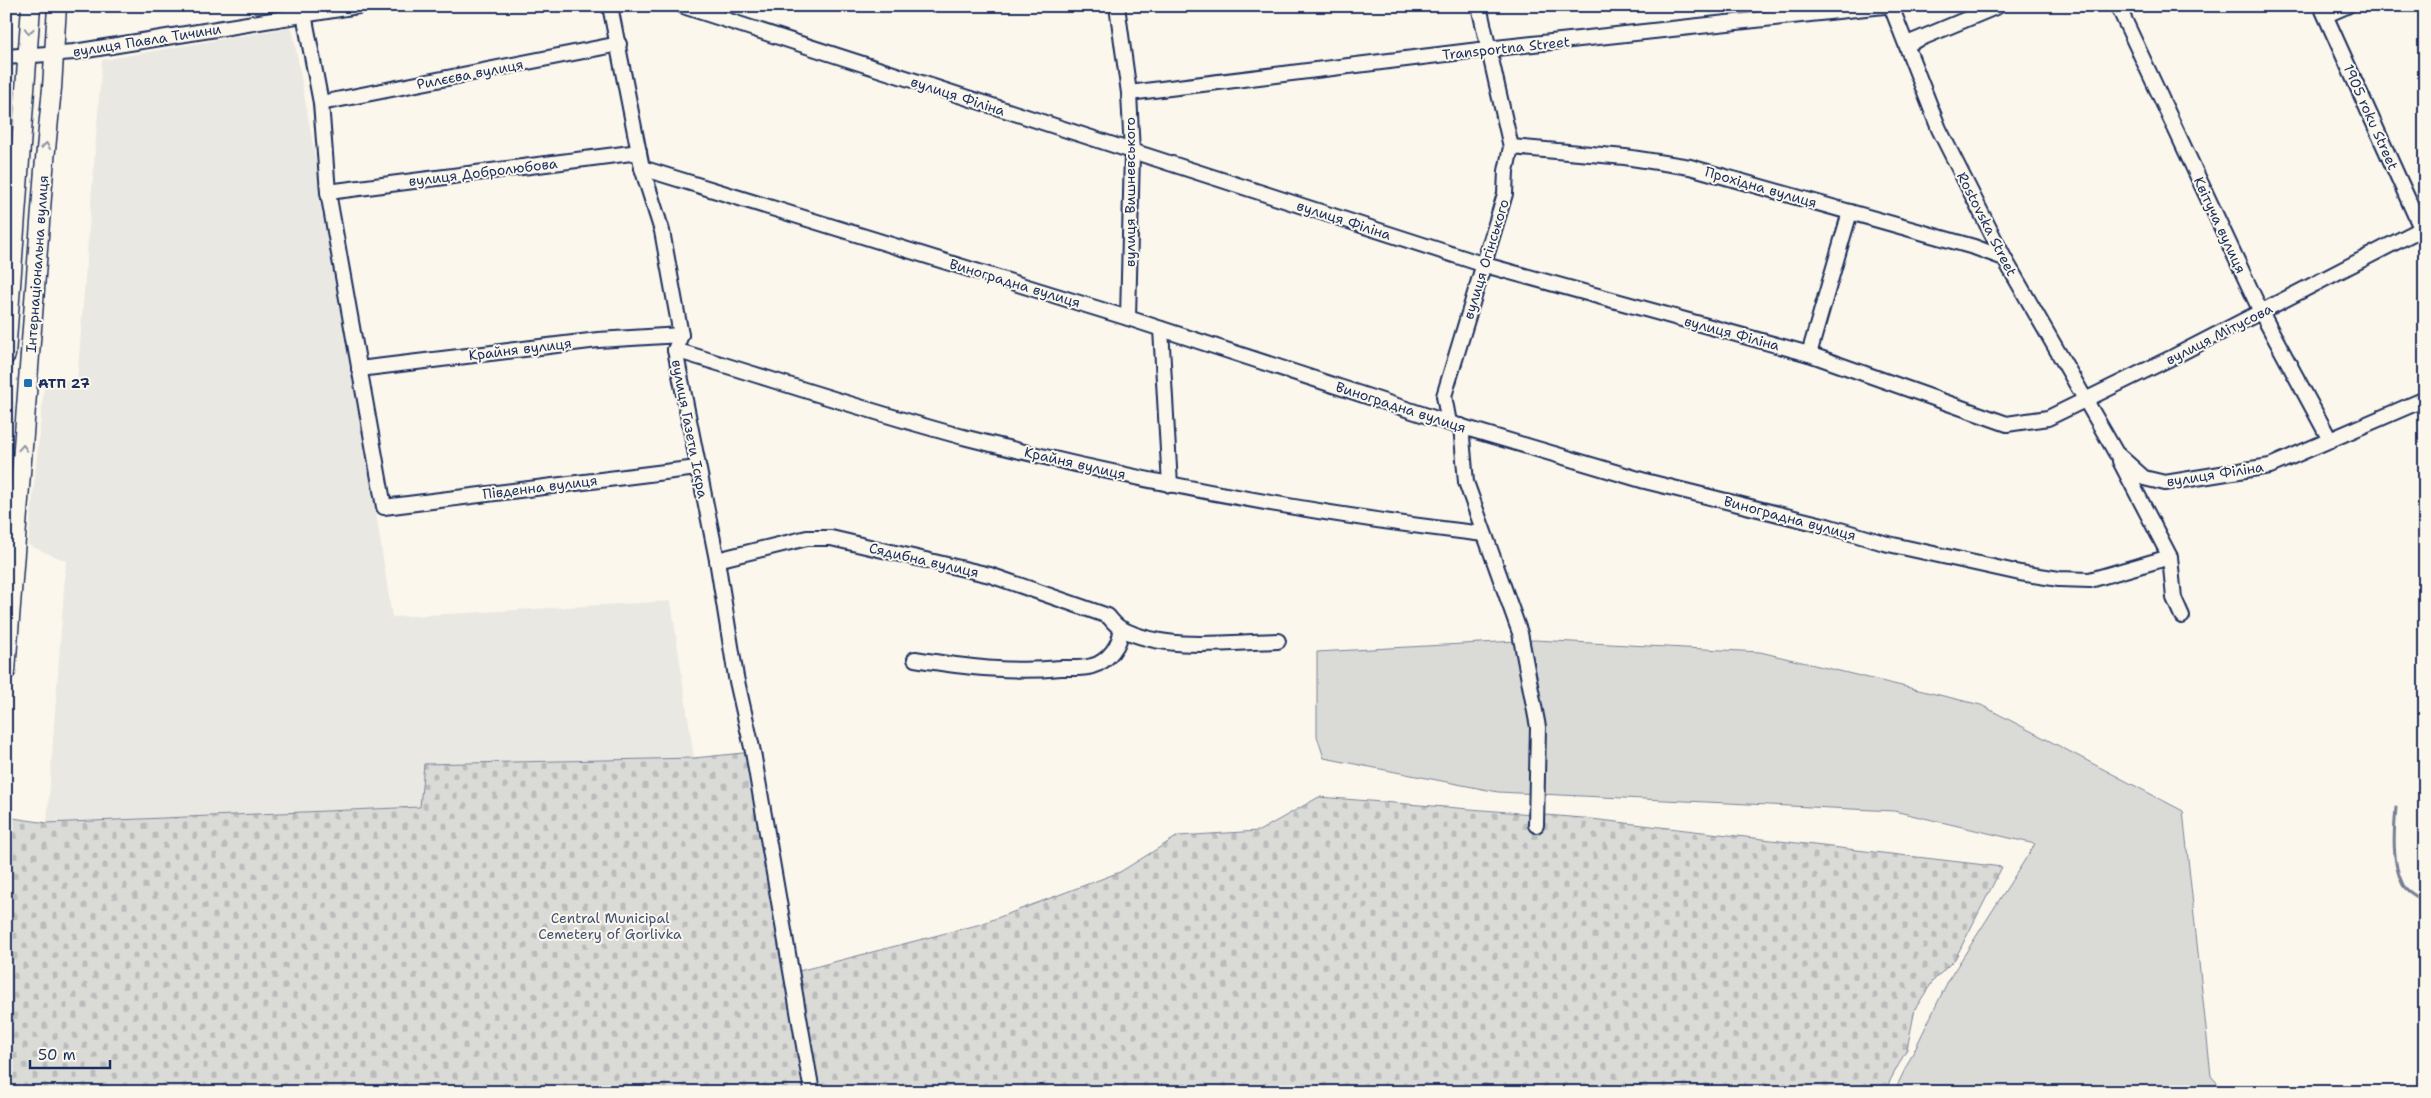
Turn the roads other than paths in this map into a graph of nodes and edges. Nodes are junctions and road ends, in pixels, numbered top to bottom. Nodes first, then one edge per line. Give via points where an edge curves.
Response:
1 (31, 6) edge
2 (57, 6) edge
3 (358, 6) edge
4 (610, 6) edge
5 (683, 6) edge
6 (1117, 6) edge
7 (1478, 6) edge
8 (1884, 6) edge
9 (1892, 6) edge
10 (1998, 6) edge
11 (2118, 6) edge
12 (2347, 6) edge
13 (2324, 11) edge
14 (725, 13) edge
15 (304, 14) junction
16 (619, 44) junction
17 (1907, 44) junction
18 (1487, 50) junction
19 (54, 54) junction
20 (26, 55) junction
21 (6, 58) edge
22 (1129, 93) junction
23 (321, 104) junction
24 (1511, 147) junction
25 (639, 152) junction
26 (1132, 153) junction
27 (642, 168) junction
28 (328, 192) junction
29 (1850, 212) junction
30 (2423, 228) edge
31 (2004, 258) junction
32 (1485, 265) junction
33 (2261, 312) junction
34 (1128, 318) junction
35 (1161, 329) junction
36 (681, 335) junction
37 (675, 350) junction
38 (1808, 354) junction
39 (6, 355) edge
40 (359, 370) junction
41 (2425, 399) edge
42 (2085, 400) junction
43 (2007, 424) joint
44 (1455, 425) junction
45 (2104, 432) joint
46 (2330, 440) junction
47 (2116, 453) junction
48 (697, 468) junction
49 (1170, 485) junction
50 (1484, 534) junction
51 (2170, 557) junction
52 (717, 560) junction
53 (2182, 616) dead end
54 (1121, 629) junction
55 (1278, 641) dead end
56 (916, 659) dead end
57 (6, 671) edge
58 (1536, 825) dead end
59 (812, 1092) edge

1 -> 20 main road, Інтернаціональна вулиця
2 - 19 main road, Інтернаціональна вулиця
3 - 15 street, вулиця Павла Тичини
4 - 16 street
5 - 14 street, вулиця Філіна
6 - 22 street, вулиця Вишневського
7 - 18 street, вулиця Огінського
8 - 18 street, Transportna Street
9 - 17 street, Rostovska Street
10 - 17 street
11 - 33 street, Квітуча вулиця
12 - 13 street
13 - 30 street, 1905 roku Street
14 - 26 street, вулиця Філіна
15 - 19 street, вулиця Павла Тичини
15 - 23 street
16 - 23 street, Рилєєва вулиця
16 - 25 street
17 - 31 street, Rostovska Street via 1939,129
18 - 22 street, Transportna Street
18 - 24 street, вулиця Огінського
19 - 20 street, вулиця Павла Тичини
57 -> 19 main road, Інтернаціональна вулиця
20 - 21 street, вулиця Павла Тичини
20 - 39 main road, Інтернаціональна вулиця via 22,155
22 - 26 street, вулиця Вишневського
23 - 28 street
24 - 29 street, Прохідна вулиця via 1625,157 1690,167
24 - 32 street, вулиця Огінського via 1505,194
25 - 27 street
25 - 28 street, вулиця Добролюбова
26 - 32 street, вулиця Філіна
26 - 34 street, вулиця Вишневського
27 - 34 street, Виноградна вулиця
27 - 36 street via 662,231
28 - 40 street
29 - 31 street, Прохідна вулиця
29 - 38 street
30 - 33 street, вулиця Мітусова
31 - 42 street, Rostovska Street
32 - 38 street, вулиця Філіна
32 - 44 street, вулиця Огінського via 1444,396
33 - 42 street, вулиця Мітусова
33 - 46 street, Квітуча вулиця
34 - 35 street, Виноградна вулиця
35 - 44 street, Виноградна вулиця
35 - 49 street
36 - 37 street, вулиця Газети Іскра
36 - 40 street, Крайня вулиця via 598,340
37 - 48 street, вулиця Газети Іскра
37 - 49 street, Крайня вулиця via 966,437
38 - 43 street, вулиця Філіна
40 - 48 street, Південна вулиця via 384,506
41 - 46 street, вулиця Філіна
42 - 43 street, вулиця Мітусова via 2048,418
42 - 45 street, Rostovska Street
44 - 50 street, вулиця Огінського via 1466,482
44 - 51 street, Виноградна вулиця via 1645,481 1884,543 2020,574 2090,580
45 - 47 street, вулиця Філіна
46 - 47 street, вулиця Філіна via 2270,466 2165,483 2144,478
47 - 51 street
48 - 52 street, вулиця Газети Іскра
49 - 50 street, Крайня вулиця via 1381,522
50 - 58 street, вулиця Огінського via 1520,633 1538,727
51 - 53 street via 2174,598
52 - 54 street, Сядибна вулиця via 807,538 831,538 990,575 1108,616
52 - 59 street, вулиця Газети Іскра
54 - 55 street, Сядибна вулиця via 1158,641
54 - 56 street via 1121,639 1114,651 1093,666 1037,670 978,669

